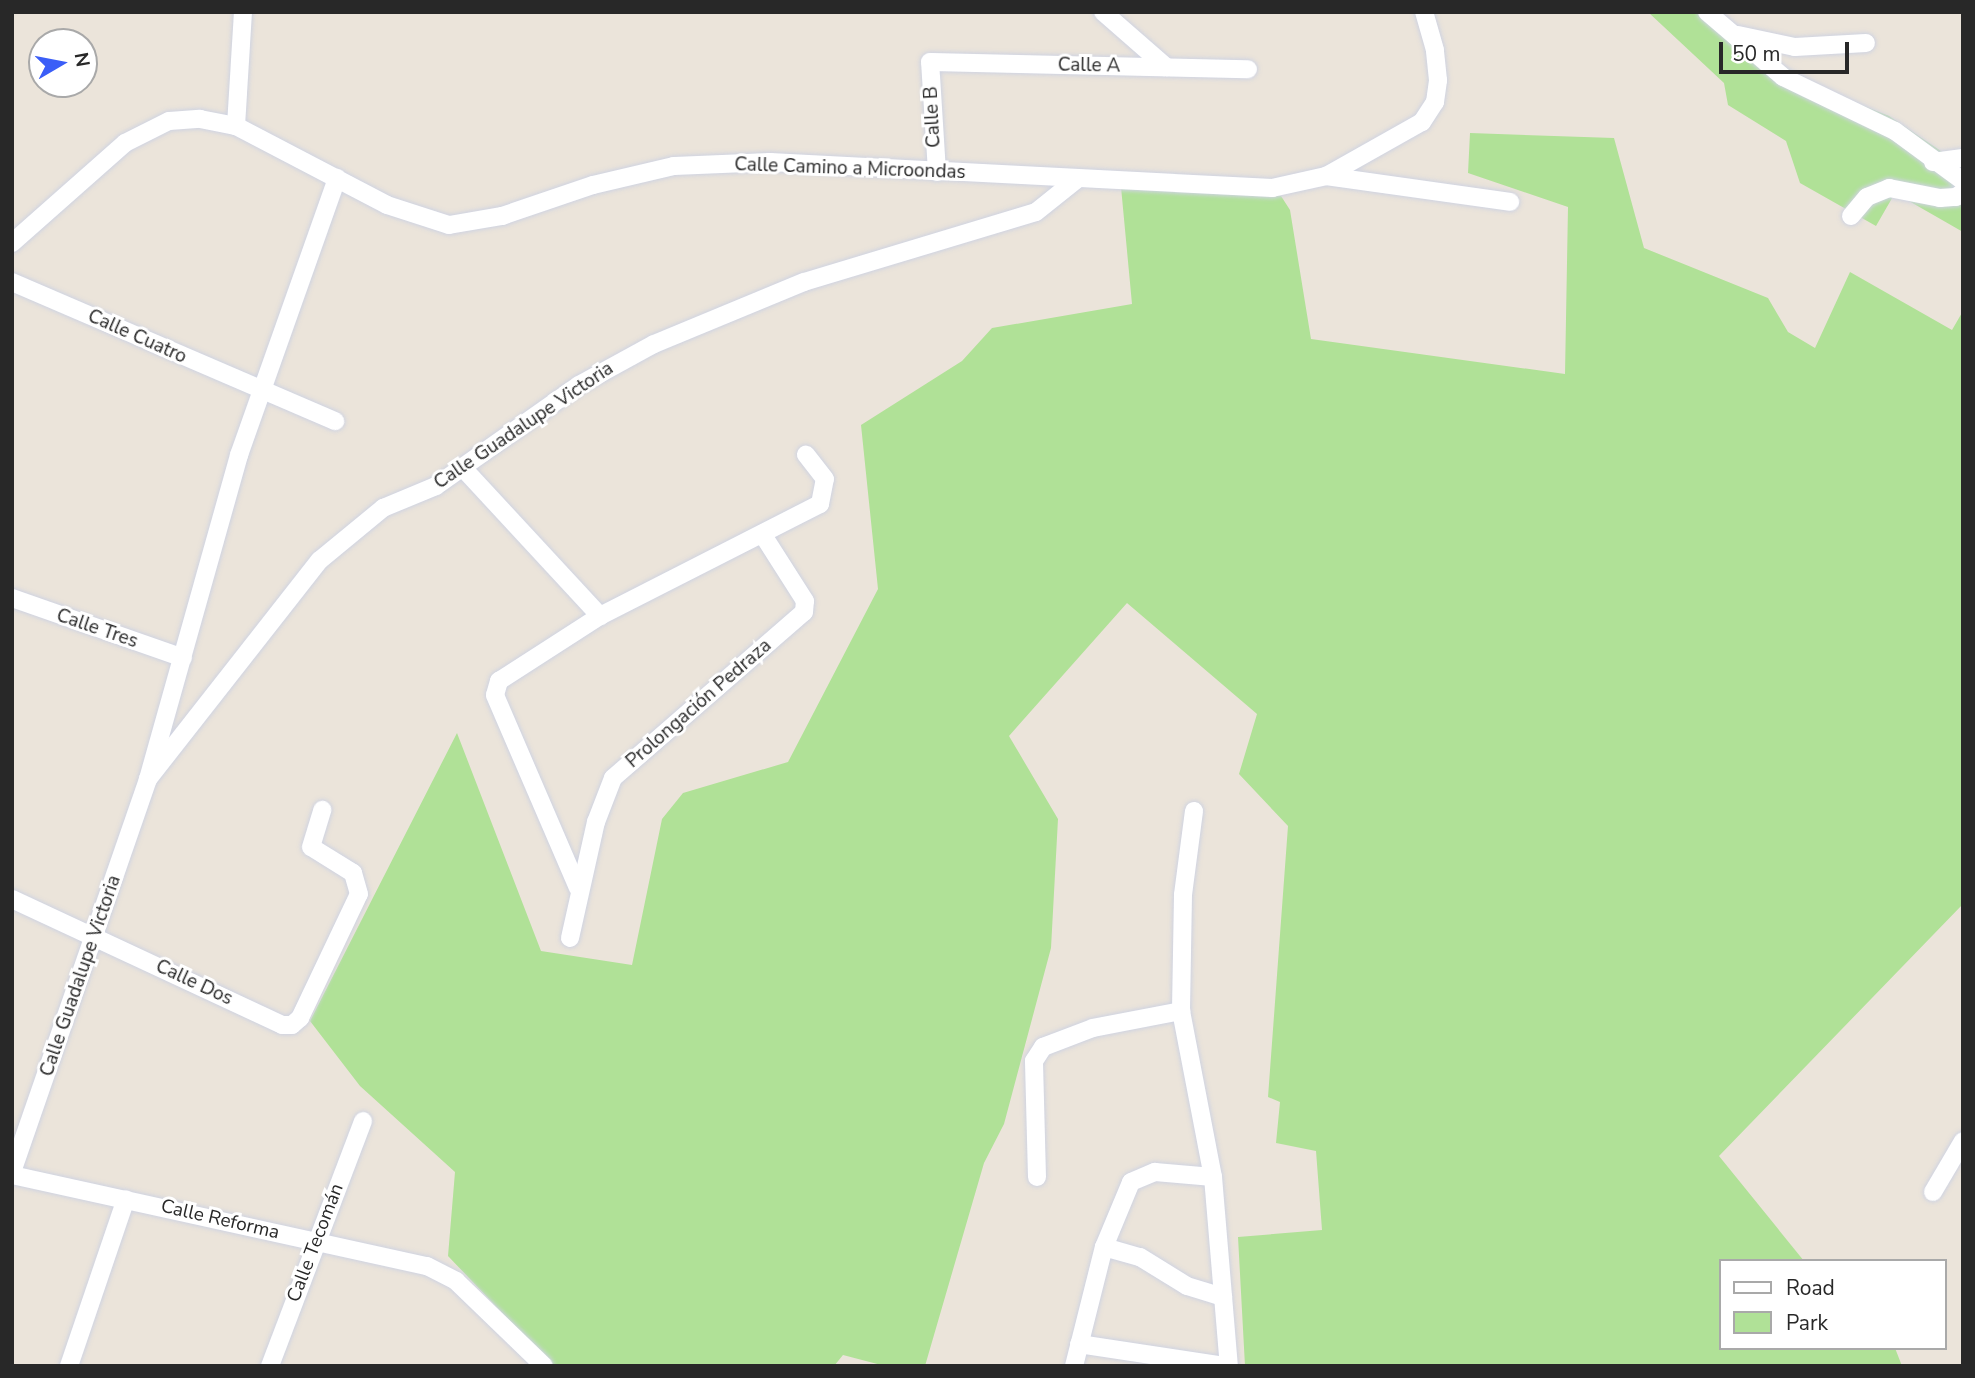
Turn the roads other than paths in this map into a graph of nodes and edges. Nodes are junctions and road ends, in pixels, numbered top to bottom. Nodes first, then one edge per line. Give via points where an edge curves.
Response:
1 (243, 12) edge
2 (1103, 12) edge
3 (1424, 12) edge
4 (1707, 12) edge
5 (1728, 32) junction
6 (1866, 43) dead end
7 (930, 62) joint
8 (1166, 68) junction
9 (1248, 69) dead end
10 (236, 126) junction
11 (1963, 158) edge
12 (1933, 162) junction
13 (937, 172) junction
14 (1326, 176) junction
15 (337, 177) junction
16 (1076, 180) junction
17 (1963, 181) edge
18 (1963, 192) edge
19 (1510, 202) dead end
20 (1851, 216) dead end
21 (12, 243) edge
22 (12, 282) edge
23 (262, 392) junction
24 (335, 421) dead end
25 (806, 454) dead end
26 (463, 468) junction
27 (764, 535) junction
28 (12, 598) edge
29 (600, 616) junction
30 (183, 658) junction
31 (148, 779) junction
32 (322, 810) dead end
33 (1194, 811) dead end
34 (578, 888) junction
35 (12, 899) edge
36 (96, 937) junction
37 (570, 938) dead end
38 (1181, 1011) junction
39 (363, 1121) dead end
40 (1963, 1141) edge
41 (12, 1174) edge
42 (1037, 1177) dead end
43 (1213, 1177) junction
44 (1933, 1192) dead end
45 (126, 1199) junction
46 (316, 1242) junction
47 (1104, 1247) junction
48 (1223, 1297) junction
49 (1079, 1344) junction
50 (69, 1366) edge
51 (270, 1366) edge
52 (544, 1366) edge
53 (1074, 1366) edge
54 (1224, 1366) edge
55 (1229, 1366) edge

1 - 10 street
2 - 8 street
3 - 14 street, Calle Camino a Microondas via 1436,50 1435,102 1422,121 1398,139
4 - 5 street
5 - 6 street via 1795,47
5 - 12 street via 1783,77 1895,131
7 - 8 street, Calle A
7 - 13 street, Calle B
8 - 9 street, Calle A
10 - 15 street, Calle Camino a Microondas
10 - 21 street, Calle Camino a Microondas via 200,119 169,121 142,133
11 - 12 street
12 - 17 street
13 - 15 street, Calle Camino a Microondas via 770,162 674,166 593,185 502,216 449,225 387,205
13 - 16 street, Calle Camino a Microondas
14 - 16 street, Calle Camino a Microondas via 1272,188
14 - 19 street
15 - 23 street, Calle Guadalupe Victoria
16 - 26 street, Calle Guadalupe Victoria via 1036,212 804,282 654,344 579,385
18 - 20 street via 1940,198 1889,188 1867,197
22 - 23 street, Calle Cuatro
23 - 24 street, Calle Cuatro
23 - 30 street, Calle Guadalupe Victoria via 214,539
25 - 27 street via 825,479 820,504
26 - 29 street
26 - 31 street, Calle Guadalupe Victoria via 436,486 383,508 320,560
27 - 29 street
27 - 34 street, Prolongación Pedraza via 805,601 804,612 613,778
28 - 30 street, Calle Tres
29 - 34 street via 499,681 495,695
30 - 31 street, Calle Guadalupe Victoria
31 - 36 street, Calle Guadalupe Victoria
32 - 36 street, Calle Dos via 311,847 353,873 359,894 300,1018 292,1025 282,1025
33 - 38 street via 1183,895
34 - 37 street, Prolongación Pedraza
35 - 36 street, Calle Dos
36 - 41 street, Calle Guadalupe Victoria
38 - 42 street via 1093,1028 1043,1047 1034,1062
38 - 43 street
39 - 46 street, Calle Tecomán
40 - 44 street
41 - 45 street, Calle Reforma
43 - 47 street via 1141,1175 1124,1194
43 - 48 street
45 - 46 street, Calle Reforma
45 - 50 street
46 - 51 street, Calle Tecomán
46 - 52 street, Calle Reforma via 427,1266 456,1282
47 - 48 street via 1140,1257 1187,1286
47 - 49 street
48 - 55 street
49 - 53 street
49 - 54 street

